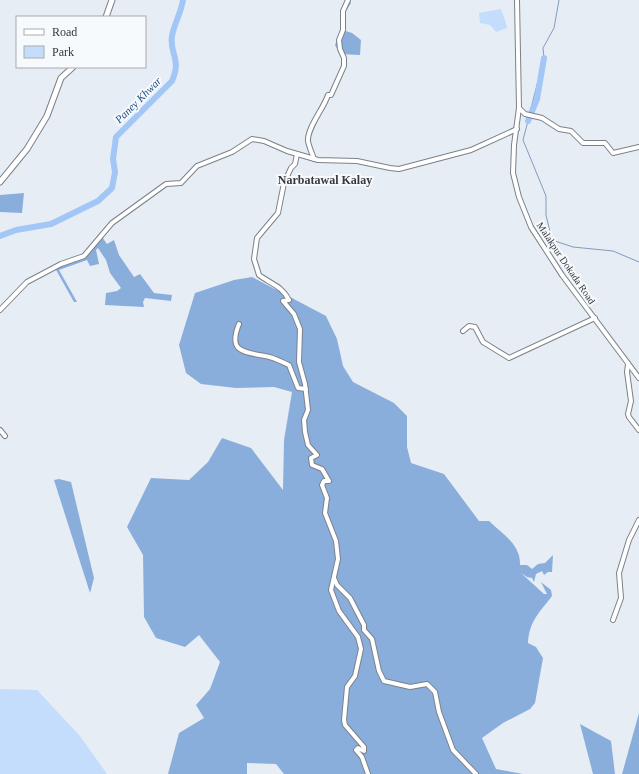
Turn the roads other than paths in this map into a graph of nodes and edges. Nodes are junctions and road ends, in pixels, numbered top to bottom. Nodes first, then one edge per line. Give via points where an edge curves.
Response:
1 (112, 0) edge
2 (348, 0) edge
3 (517, 0) edge
4 (106, 16) edge
5 (72, 68) edge
6 (519, 108) junction
7 (524, 114) junction
8 (518, 119) junction
9 (517, 129) junction
10 (639, 147) edge
11 (297, 154) junction
12 (314, 159) junction
13 (0, 182) edge
14 (0, 310) edge
15 (594, 318) junction
16 (239, 324) dead end
17 (463, 331) dead end
18 (628, 363) junction
19 (639, 378) edge
20 (306, 389) junction
21 (0, 430) edge
22 (639, 430) edge
23 (5, 436) dead end
24 (639, 520) edge
25 (334, 578) junction
26 (613, 620) dead end
27 (368, 774) edge
28 (476, 774) edge

1 - 4 main road
2 - 12 street via 343,11 343,30 339,40 344,58 342,73 332,95 328,95 310,130 308,140
3 - 6 street, Malakpur Dokada Road
5 - 13 main road via 61,78 47,116 27,149
6 - 7 street
6 - 8 street, Malakpur Dokada Road
7 - 8 street
7 - 10 street via 572,131 583,143 605,143 613,153
8 - 9 street, Malakpur Dokada Road
9 - 12 street via 471,150 398,168 357,161
9 - 15 street, Malakpur Dokada Road via 514,173 525,215 562,274
11 - 12 street
11 - 14 street via 264,140 252,139 232,152 200,165 181,183 166,184 112,223 87,254 27,282
11 - 20 street via 295,164 284,184 278,213 258,236 254,255 259,275 281,288 289,300 283,301 300,325 299,366
15 - 17 street via 509,358 483,342 471,325
15 - 18 street, Malakpur Dokada Road
16 - 20 street via 234,340 237,348 289,365 298,388
18 - 19 street, Malakpur Dokada Road
18 - 22 street via 631,401 628,414
20 - 25 street via 306,439 312,451 317,454 311,458 311,462 326,472 330,481 324,481 322,485 327,498 324,507 326,518 337,546 338,567
21 - 23 street
24 - 26 street via 629,540 619,573 621,598
25 - 27 street via 334,599 339,611 358,637 361,649 355,676 347,687 344,720 345,725 364,747 364,751 357,748 356,750 362,757
25 - 28 street via 337,585 350,598 364,625 364,630 372,638 379,672 384,680 410,687 427,684 433,688 453,750

